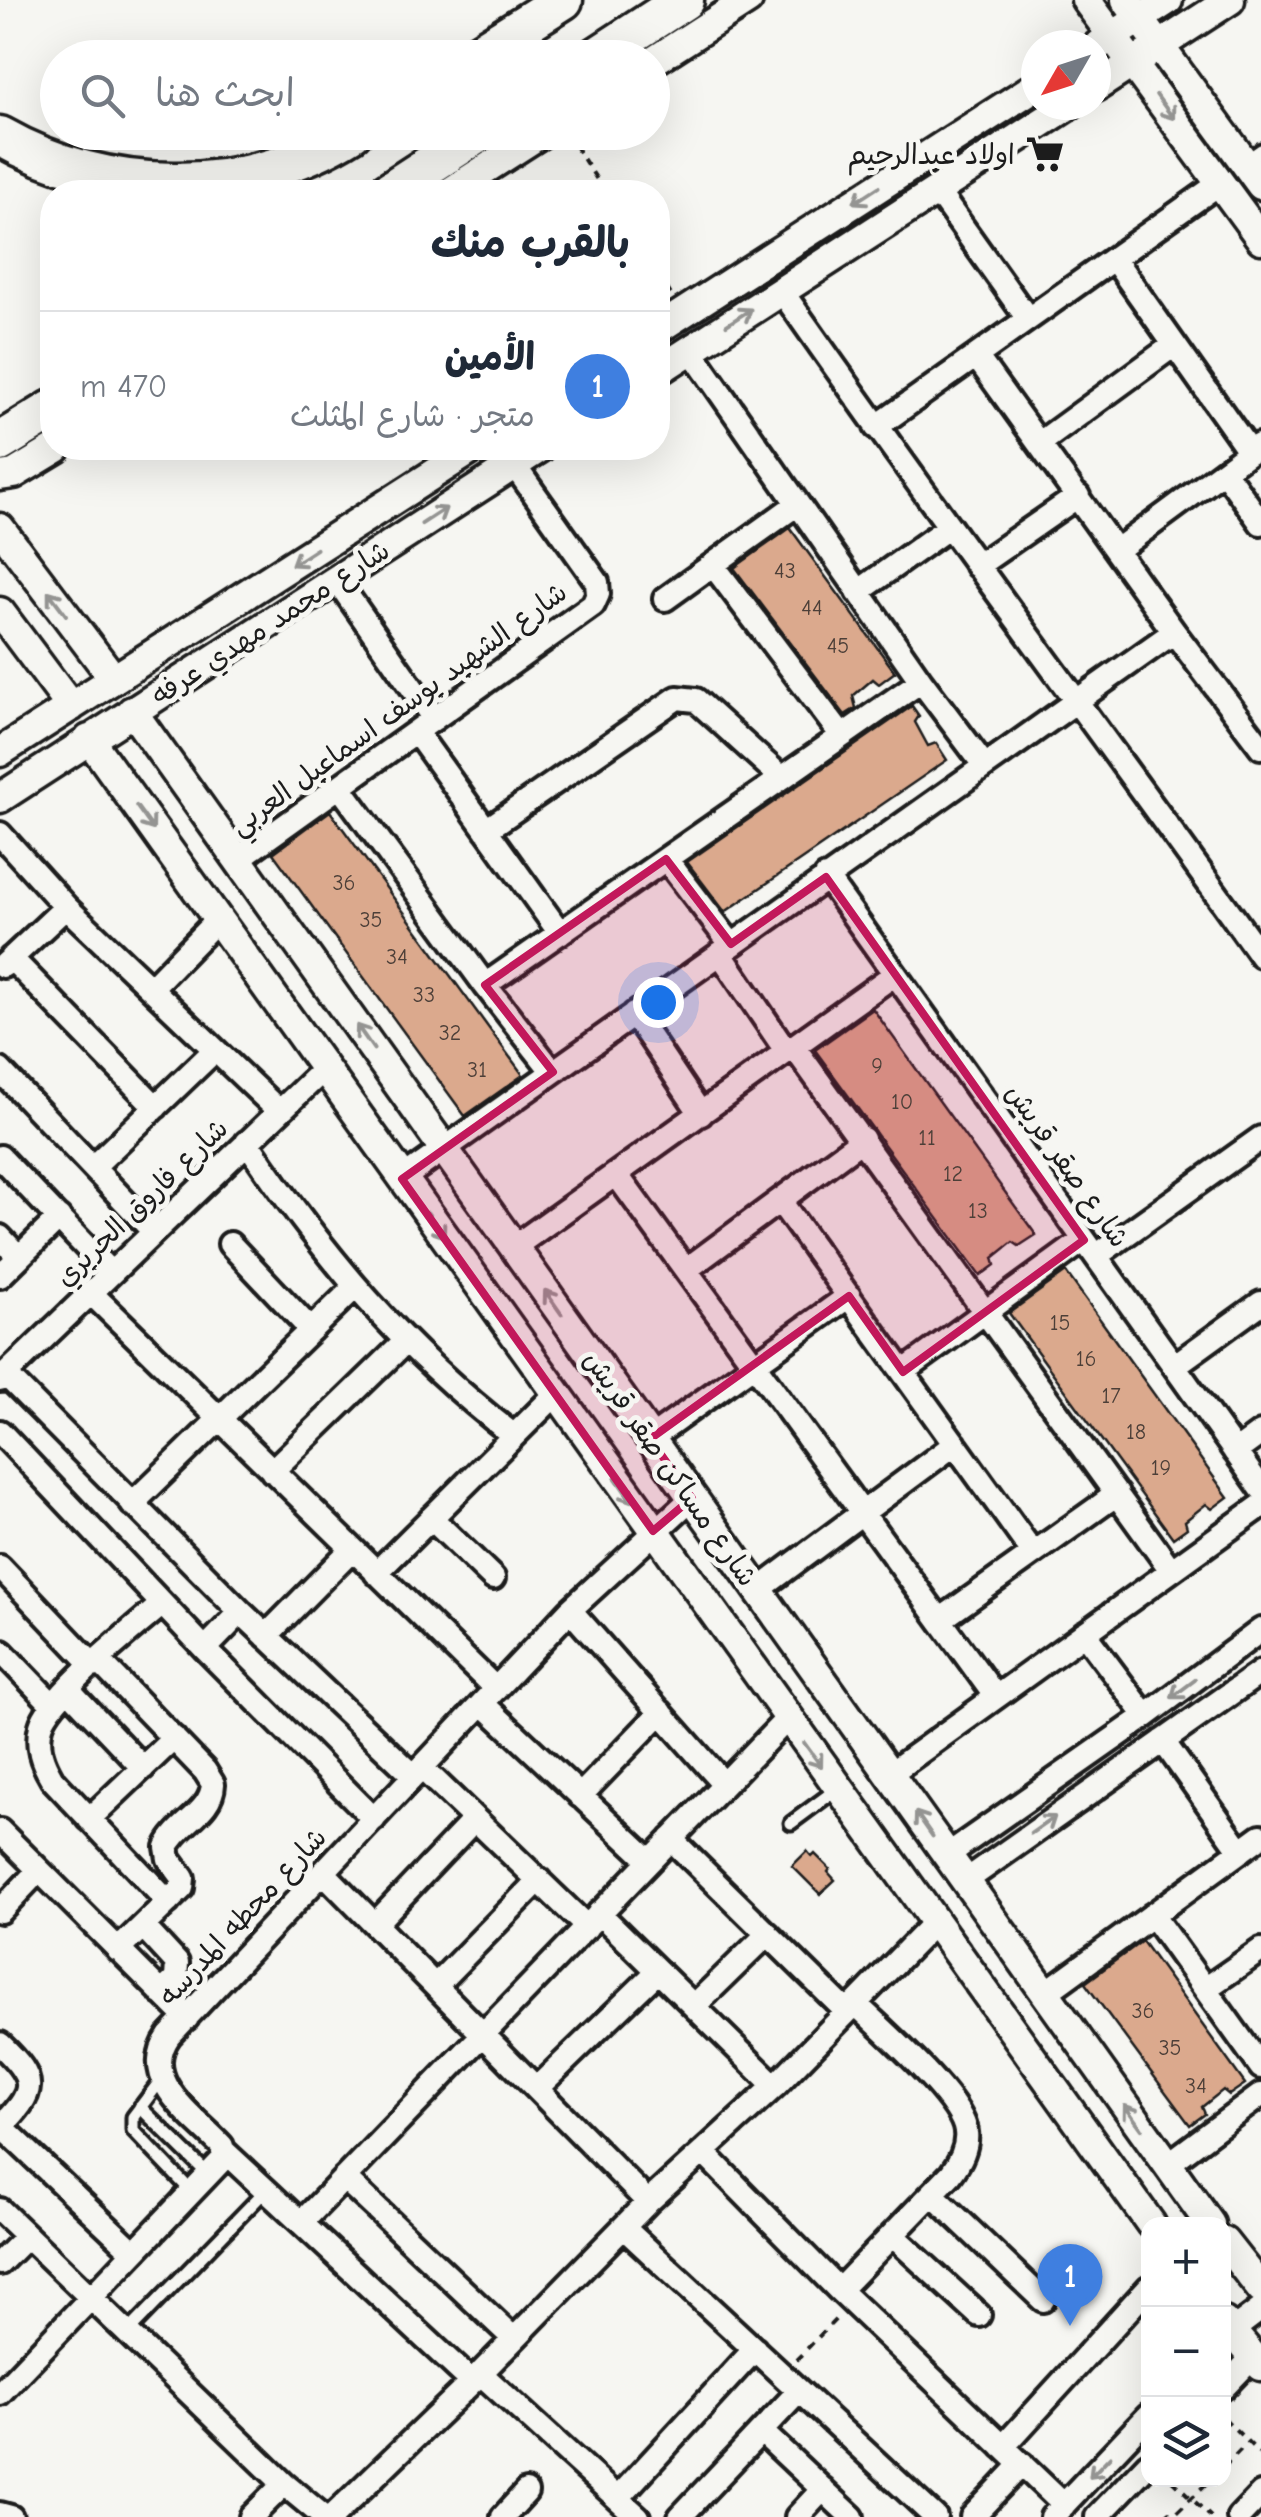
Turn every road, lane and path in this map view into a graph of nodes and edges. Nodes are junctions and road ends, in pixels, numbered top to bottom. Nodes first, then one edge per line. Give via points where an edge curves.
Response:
1 (563, 0) edge
2 (684, 0) edge
3 (748, 0) edge
4 (1086, 0) edge
5 (1168, 0) edge
6 (1230, 0) edge
7 (1133, 10) edge
8 (1100, 30) edge
9 (1111, 35) edge
10 (500, 40) edge
11 (623, 40) edge
12 (1111, 46) edge
13 (1160, 46) junction
14 (670, 50) edge
15 (1134, 63) junction
16 (1111, 78) edge
17 (1021, 96) edge
18 (1046, 120) edge
19 (18, 149) edge
20 (323, 150) edge
21 (452, 150) edge
22 (516, 150) edge
23 (578, 150) edge
24 (1256, 168) edge
25 (61, 180) edge
26 (166, 180) edge
27 (215, 180) edge
28 (406, 180) edge
29 (469, 180) edge
30 (597, 180) edge
31 (1220, 183) junction
32 (936, 191) junction
33 (1261, 239) edge
34 (1114, 259) junction
35 (781, 290) junction
36 (1028, 320) junction
37 (670, 321) edge
38 (1174, 346) junction
39 (690, 350) junction
40 (976, 356) junction
41 (670, 362) edge
42 (40, 417) edge
43 (876, 427) junction
44 (0, 442) edge
45 (1040, 443) junction
46 (1256, 448) edge
47 (40, 458) edge
48 (455, 460) edge
49 (522, 460) edge
50 (514, 465) junction
51 (1224, 471) junction
52 (0, 476) edge
53 (1078, 496) junction
54 (796, 505) junction
55 (1261, 523) edge
56 (948, 527) junction
57 (0, 528) edge
58 (1117, 550) junction
59 (713, 565) junction
60 (978, 566) junction
61 (336, 579) junction
62 (858, 592) junction
63 (665, 599) dead end
64 (0, 612) edge
65 (1174, 632) junction
66 (114, 679) junction
67 (921, 681) junction
68 (1078, 698) junction
69 (71, 707) junction
70 (132, 711) junction
71 (425, 726) junction
72 (842, 736) junction
73 (89, 739) junction
74 (1260, 744) edge
75 (0, 752) edge
76 (984, 764) junction
77 (782, 778) junction
78 (340, 786) junction
79 (0, 798) edge
80 (486, 830) junction
81 (0, 834) edge
82 (238, 859) junction
83 (666, 859) junction
84 (826, 877) junction
85 (66, 907) junction
86 (218, 919) junction
87 (560, 933) junction
88 (726, 948) junction
89 (1261, 956) edge
90 (6, 963) edge
91 (895, 974) junction
92 (485, 985) junction
93 (150, 988) junction
94 (634, 1014) junction
95 (215, 1050) junction
96 (790, 1050) junction
97 (324, 1069) junction
98 (0, 1070) edge
99 (553, 1072) junction
100 (18, 1089) junction
101 (0, 1106) edge
102 (156, 1106) junction
103 (279, 1111) junction
104 (700, 1114) junction
105 (1261, 1138) edge
106 (863, 1139) junction
107 (247, 1142) junction
108 (444, 1149) junction
109 (0, 1157) edge
110 (93, 1167) junction
111 (616, 1174) junction
112 (402, 1179) junction
113 (780, 1201) junction
114 (59, 1218) junction
115 (154, 1232) junction
116 (0, 1237) edge
117 (230, 1244) dead end
118 (514, 1247) junction
119 (1090, 1248) junction
120 (19, 1257) junction
121 (687, 1269) junction
122 (111, 1272) junction
123 (0, 1276) edge
124 (354, 1288) junction
125 (90, 1292) junction
126 (848, 1296) junction
127 (1261, 1302) edge
128 (986, 1311) junction
129 (311, 1330) junction
130 (404, 1342) junction
131 (756, 1364) junction
132 (1174, 1366) junction
133 (903, 1372) junction
134 (3, 1377) edge
135 (556, 1394) junction
136 (219, 1418) junction
137 (0, 1432) edge
138 (1261, 1433) edge
139 (513, 1435) junction
140 (650, 1440) junction
141 (955, 1444) junction
142 (1235, 1452) junction
143 (272, 1471) junction
144 (1261, 1488) edge
145 (1117, 1494) junction
146 (692, 1498) junction
147 (132, 1504) junction
148 (1261, 1506) edge
149 (862, 1513) junction
150 (431, 1518) junction
151 (653, 1531) junction
152 (352, 1549) junction
153 (1034, 1553) junction
154 (0, 1568) edge
155 (1172, 1570) junction
156 (376, 1574) junction
157 (493, 1578) dead end
158 (758, 1590) junction
159 (162, 1604) junction
160 (570, 1610) junction
161 (242, 1612) junction
162 (940, 1620) junction
163 (1261, 1630) edge
164 (1084, 1634) junction
165 (266, 1636) junction
166 (205, 1649) junction
167 (2, 1652) edge
168 (96, 1664) junction
169 (1261, 1672) edge
170 (60, 1696) junction
171 (490, 1697) junction
172 (996, 1697) junction
173 (661, 1712) junction
174 (1146, 1716) junction
175 (787, 1718) junction
176 (174, 1738) junction
177 (1163, 1741) junction
178 (143, 1768) junction
179 (418, 1772) junction
180 (888, 1775) junction
181 (724, 1784) junction
182 (837, 1789) junction
183 (580, 1796) junction
184 (90, 1819) junction
185 (475, 1819) junction
186 (374, 1820) junction
187 (791, 1824) dead end
188 (0, 1831) edge
189 (1261, 1836) edge
190 (671, 1838) junction
191 (1241, 1850) junction
192 (946, 1856) junction
193 (650, 1861) junction
194 (39, 1870) junction
195 (324, 1873) junction
196 (539, 1880) junction
197 (964, 1882) junction
198 (168, 1902) junction
199 (0, 1910) edge
200 (1152, 1915) junction
201 (593, 1920) junction
202 (374, 1924) junction
203 (933, 1924) junction
204 (143, 1926) junction
205 (768, 1934) junction
206 (118, 1950) junction
207 (1261, 1950) edge
208 (658, 1971) junction
209 (436, 1986) junction
210 (1205, 1989) junction
211 (161, 1993) junction
212 (1044, 1994) junction
213 (694, 2006) junction
214 (851, 2008) junction
215 (187, 2018) junction
216 (483, 2034) junction
217 (0, 2044) edge
218 (1261, 2067) edge
219 (161, 2080) junction
220 (775, 2086) junction
221 (537, 2088) junction
222 (1261, 2095) edge
223 (140, 2106) junction
224 (1, 2127) edge
225 (225, 2152) junction
226 (703, 2152) junction
227 (1168, 2165) junction
228 (344, 2178) junction
229 (200, 2184) junction
230 (266, 2190) junction
231 (932, 2194) junction
232 (648, 2202) junction
233 (0, 2210) edge
234 (1145, 2217) edge
235 (1205, 2217) edge
236 (302, 2222) junction
237 (624, 2228) junction
238 (892, 2235) junction
239 (26, 2236) junction
240 (1231, 2251) edge
241 (134, 2252) junction
242 (0, 2263) edge
243 (1261, 2289) edge
244 (845, 2296) junction
245 (1141, 2296) edge
246 (90, 2298) junction
247 (1043, 2300) dead end
248 (1261, 2309) edge
249 (979, 2315) dead end
250 (1231, 2326) edge
251 (127, 2332) junction
252 (1231, 2334) edge
253 (513, 2338) junction
254 (755, 2349) junction
255 (1257, 2362) edge
256 (782, 2374) junction
257 (476, 2377) junction
258 (1231, 2382) edge
259 (799, 2390) junction
260 (0, 2394) edge
261 (1141, 2423) edge
262 (1231, 2425) edge
263 (762, 2432) junction
264 (1248, 2442) junction
265 (1003, 2447) junction
266 (1261, 2456) edge
267 (1231, 2459) edge
268 (1022, 2464) junction
269 (1141, 2471) edge
270 (284, 2484) junction
271 (1180, 2487) edge
272 (1203, 2487) edge
273 (823, 2490) junction
274 (526, 2492) dead end
275 (1261, 2494) edge
276 (618, 2498) junction
277 (1192, 2498) junction
278 (1058, 2511) edge
279 (0, 2514) edge
280 (1177, 2515) edge
281 (11, 2517) edge
282 (252, 2517) edge
283 (324, 2517) edge
284 (332, 2517) edge
285 (503, 2517) edge
286 (638, 2517) edge
287 (680, 2517) edge
288 (797, 2517) edge
289 (852, 2517) edge
290 (936, 2517) edge
291 (972, 2517) edge
292 (1097, 2517) edge
293 (1164, 2517) edge
294 (1211, 2517) edge
295 (1239, 2517) edge

1 - 10 main road
2 - 11 main road
3 - 14 street
4 - 8 street
5 - 7 street
6 - 13 street
7 - 9 street
7 - 13 street
12 - 15 street
13 - 15 street
13 - 24 street
15 - 16 street
15 -> 31 street
17 -> 37 street
18 - 32 street
19 - 25 main road
19 - 26 main road via 124,179
20 - 27 main road
21 - 28 main road
22 - 29 street
23 - 30 path
31 - 33 street
31 - 34 street
32 - 35 street
32 - 36 street
34 - 36 street
34 - 38 street
39 -> 35 street
35 - 43 street
36 - 40 street
38 - 45 street
38 - 46 street
39 - 41 street
39 - 54 street
40 - 43 street
40 - 45 street
42 - 44 main road
43 - 56 street
45 - 53 street
46 - 51 street
47 - 52 street
48 -> 66 street, شارع محمد مهدي عرفه
49 - 50 street, شارع محمد مهدي عرفه
61 -> 50 street, شارع محمد مهدي عرفه
50 - 71 street, شارع الشهيد يوسف اسماعيل العربي via 599,588 593,605
51 - 55 street
51 - 58 street
53 - 58 street
53 - 60 street
54 - 59 street
54 - 62 street
56 - 60 street
56 - 62 street
66 -> 57 street
58 - 65 street
59 - 63 street
59 - 72 street
60 - 68 street
61 - 70 street, شارع محمد مهدي عرفه
61 - 71 street
62 - 67 street
64 - 69 street
65 - 68 street
65 - 74 street
66 - 69 street, شارع محمد مهدي عرفه
67 - 72 street
67 - 76 street
68 - 76 street
68 - 89 street
69 - 75 street, شارع محمد مهدي عرفه
70 - 73 street, شارع محمد مهدي عرفه
70 - 82 street, شارع مساكن صقر قريش
71 - 78 street, شارع الشهيد يوسف اسماعيل العربي
71 - 80 street
72 - 77 street
73 - 79 street, شارع محمد مهدي عرفه
73 -> 86 street, شارع مساكن صقر قريش
76 - 84 street
77 - 80 street via 696,700 677,698
77 - 83 street
78 - 82 street, شارع الشهيد يوسف اسماعيل العربي
78 - 92 street
80 - 87 street
81 - 85 street
108 -> 82 street, شارع مساكن صقر قريش
83 - 87 street
83 - 88 street
84 - 88 street
84 - 91 street, شارع صقر قريش
85 - 90 street
85 - 93 street
86 - 93 street
86 - 97 street, شارع مساكن صقر قريش
87 - 92 street
88 - 94 street
88 - 96 street
90 - 102 street
91 - 96 street
91 - 119 street, شارع صقر قريش
92 - 99 street
93 - 95 street
94 - 99 street
94 - 104 street
95 - 102 street
95 - 103 street
96 - 104 street
96 - 106 street
97 - 103 street, شارع فاروق الحريري
97 - 112 street, شارع مساكن صقر قريش
98 - 100 street
99 - 108 street
100 - 101 street
100 - 110 street
102 - 110 street
103 - 107 street, شارع فاروق الحريري
104 - 111 street
105 - 119 street
106 - 113 street
106 - 128 street
107 - 115 street, شارع فاروق الحريري
107 - 124 street
108 - 112 street
108 - 118 street, شارع مساكن صقر قريش
109 - 114 street
110 - 115 street
111 - 118 street
111 - 121 street
112 -> 135 street, شارع مساكن صقر قريش
113 - 121 street
113 - 126 street
114 - 120 street
114 - 122 street
115 - 122 street, شارع فاروق الحريري
116 - 120 street
117 - 129 street
140 -> 118 street, شارع مساكن صقر قريش
119 - 128 street
119 - 132 street, شارع صقر قريش
120 - 123 street
121 - 131 street
122 - 125 street, شارع فاروق الحريري
124 - 129 street
124 - 130 street
125 - 134 street, شارع فاروق الحريري
125 - 136 street
126 - 131 street
126 - 133 street
127 - 132 street
128 - 133 street
128 - 145 street
129 - 136 street
130 - 139 street
130 - 143 street
131 - 140 street
131 - 149 street
132 - 142 street, شارع صقر قريش
133 - 141 street
134 - 147 street
135 - 139 street
135 -> 151 street, شارع مساكن صقر قريش
136 - 143 street
136 - 147 street
137 - 159 street
138 - 142 street
139 - 150 street
140 - 146 street, شارع مساكن صقر قريش
141 - 149 street
141 - 153 street
142 - 144 street, شارع صقر قريش
143 - 152 street
145 - 153 street
145 - 155 street
146 - 151 street, شارع محطه المدرسه
146 - 158 street, شارع مساكن صقر قريش
147 - 161 street
148 - 155 street
149 - 158 street
149 - 162 street
150 - 156 street
150 - 157 street
151 - 160 street, شارع محطه المدرسه
151 - 175 street, شارع مساكن صقر قريش
152 - 156 street
152 - 165 street
153 - 162 street
154 - 168 street
155 - 164 street
156 - 171 street
158 - 180 street, شارع مساكن صقر قريش
159 - 166 street
159 - 168 street
160 - 171 street, شارع محطه المدرسه
160 - 173 street
161 - 165 street
161 - 166 street
162 - 172 street
163 -> 174 street
164 - 172 street
164 - 174 street
165 - 179 street
166 - 186 street
167 - 170 street
168 - 170 street
168 - 176 street
169 - 177 street
170 - 178 street
170 - 184 street via 40,1728 40,1754 52,1778
171 - 179 street, شارع محطه المدرسه
171 - 183 street
172 - 180 street
173 - 181 street
173 - 183 street
174 - 192 street
175 - 181 street
175 -> 182 street, شارع مساكن صقر قريش
176 - 178 street
176 - 198 street via 211,1777 213,1792 169,1841 166,1853 184,1883
177 - 191 street
197 -> 177 street
178 - 184 street
179 - 185 street
179 - 186 street, شارع محطه المدرسه
192 -> 180 street, شارع مساكن صقر قريش
181 - 190 street
182 - 187 lane
182 - 203 street, شارع مساكن صقر قريش
183 - 193 street
184 - 198 street
185 - 196 street
185 - 202 street
186 - 195 street, شارع محطه المدرسه
188 - 194 street
189 - 191 street
190 - 193 street
190 - 205 street
191 - 200 street
192 - 197 street, شارع مساكن صقر قريش
193 - 201 street
194 - 199 street
194 - 206 street
195 - 202 street
195 - 215 street, شارع محطه المدرسه
196 - 201 street
196 - 209 street
197 - 212 street, شارع مساكن صقر قريش
198 - 204 street
200 - 210 street
200 - 212 street
201 - 208 street
201 - 216 street
202 - 209 street
203 - 214 street
203 - 234 street, شارع مساكن صقر قريش
204 - 206 street
204 - 211 street via 178,1968
205 - 213 street
205 - 214 street
206 - 211 street
207 - 210 street
208 - 213 street
208 - 221 street
209 - 216 street
210 - 218 street
211 - 215 street
227 -> 212 street, شارع مساكن صقر قريش
213 - 220 street
214 - 220 street
214 - 231 street via 962,2116 960,2162
215 - 219 street, شارع محطه المدرسه via 162,2046
216 - 221 street
216 - 228 street
217 - 224 street via 24,2067 30,2086 22,2106
219 - 223 lane
219 - 225 street
220 - 226 street
221 - 232 street
222 - 227 street
223 - 229 lane
223 - 229 lane via 133,2130
224 - 241 street
225 - 229 street
225 - 230 street
226 - 232 street
226 - 244 street
227 - 235 street, شارع مساكن صقر قريش
228 - 236 street
228 - 253 street
229 - 241 street
230 - 236 street
230 - 251 lane
231 - 238 street
231 - 247 street
232 - 237 street
233 - 239 street
236 - 257 street
237 - 253 street
237 - 254 street
238 - 244 street
238 - 249 street
239 - 242 street
239 - 246 street
240 - 243 street
241 - 246 street
244 - 256 path
244 - 265 street
245 - 265 street
246 - 251 street
246 - 260 street
248 - 250 street
251 - 270 street
252 - 255 street
253 - 257 street
254 - 256 street
254 - 276 street
255 - 258 street
256 - 259 street
257 - 276 street
257 - 284 street
259 - 263 street
259 - 290 street
261 -> 278 street
262 - 264 path
263 - 273 street
263 - 287 street
264 - 266 path
264 - 267 path
265 - 268 street
268 - 278 street
268 - 291 street
269 - 292 street
270 - 282 street
270 - 283 street
271 - 277 path
272 - 277 path
273 - 288 street
273 - 289 street
274 - 285 street
275 - 295 street
276 - 286 street
277 - 280 path
277 - 294 path
279 - 281 street
280 - 293 path

